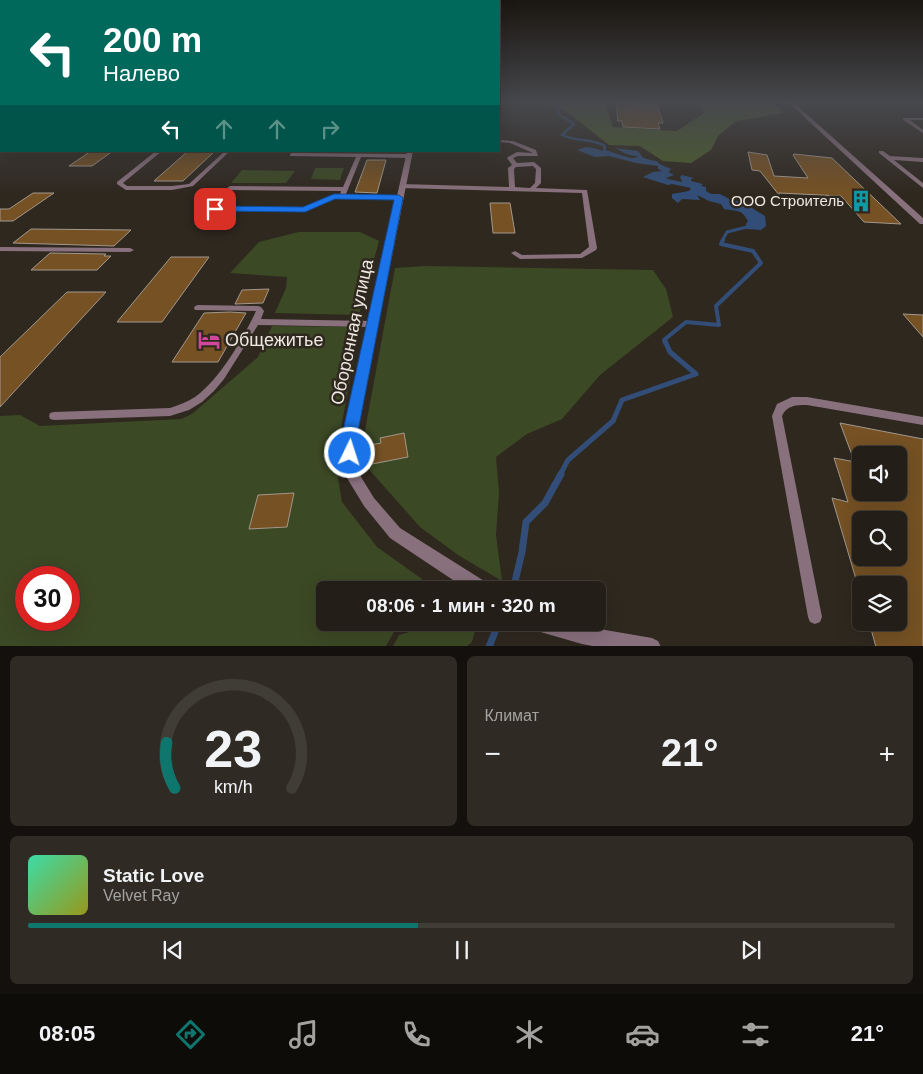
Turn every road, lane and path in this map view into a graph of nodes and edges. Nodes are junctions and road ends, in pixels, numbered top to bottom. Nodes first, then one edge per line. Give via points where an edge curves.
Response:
1 (823, 132) edge
2 (500, 140) edge
3 (159, 152) edge
4 (227, 152) edge
5 (881, 152) dead end
6 (345, 154) edge
7 (409, 154) edge
8 (292, 155) dead end
9 (359, 156) junction
10 (889, 158) junction
11 (923, 160) edge
12 (515, 165) junction
13 (402, 186) junction
14 (923, 186) edge
15 (230, 188) dead end
16 (512, 188) junction
17 (532, 189) junction
18 (343, 192) junction
19 (399, 198) junction
20 (215, 209) dead end
21 (923, 222) edge
22 (0, 249) edge
23 (130, 250) dead end
24 (514, 253) dead end
25 (198, 308) dead end
26 (254, 322) junction
27 (372, 324) junction
28 (54, 416) dead end
29 (923, 421) edge
30 (468, 581) edge
31 (815, 617) dead end
32 (567, 631) edge
33 (652, 646) edge

1 - 21 street
2 - 12 lane via 534,151 536,155 517,154 510,158
3 - 4 lane via 119,183 126,188 191,185
5 - 10 lane
6 - 8 lane
6 - 9 lane
7 - 9 lane
7 - 13 street, Оборонная улица
9 - 18 lane
10 - 11 lane
10 - 14 lane
12 - 16 lane via 512,168
12 - 17 lane via 534,164 539,169 538,183
13 - 16 lane
13 - 19 street, Оборонная улица
15 - 18 lane
16 - 17 lane
17 - 24 lane via 585,191 593,248 582,256 565,258 520,257
18 - 19 lane
18 - 20 lane via 305,210
19 - 27 street, Оборонная улица
22 - 23 lane
25 - 26 lane via 258,309
26 - 27 lane
26 - 28 lane via 219,381 183,410
27 - 30 street, Оборонная улица via 352,426 350,453 354,478 395,533
29 - 31 lane via 807,401 792,401 781,407 777,416
32 - 33 street

